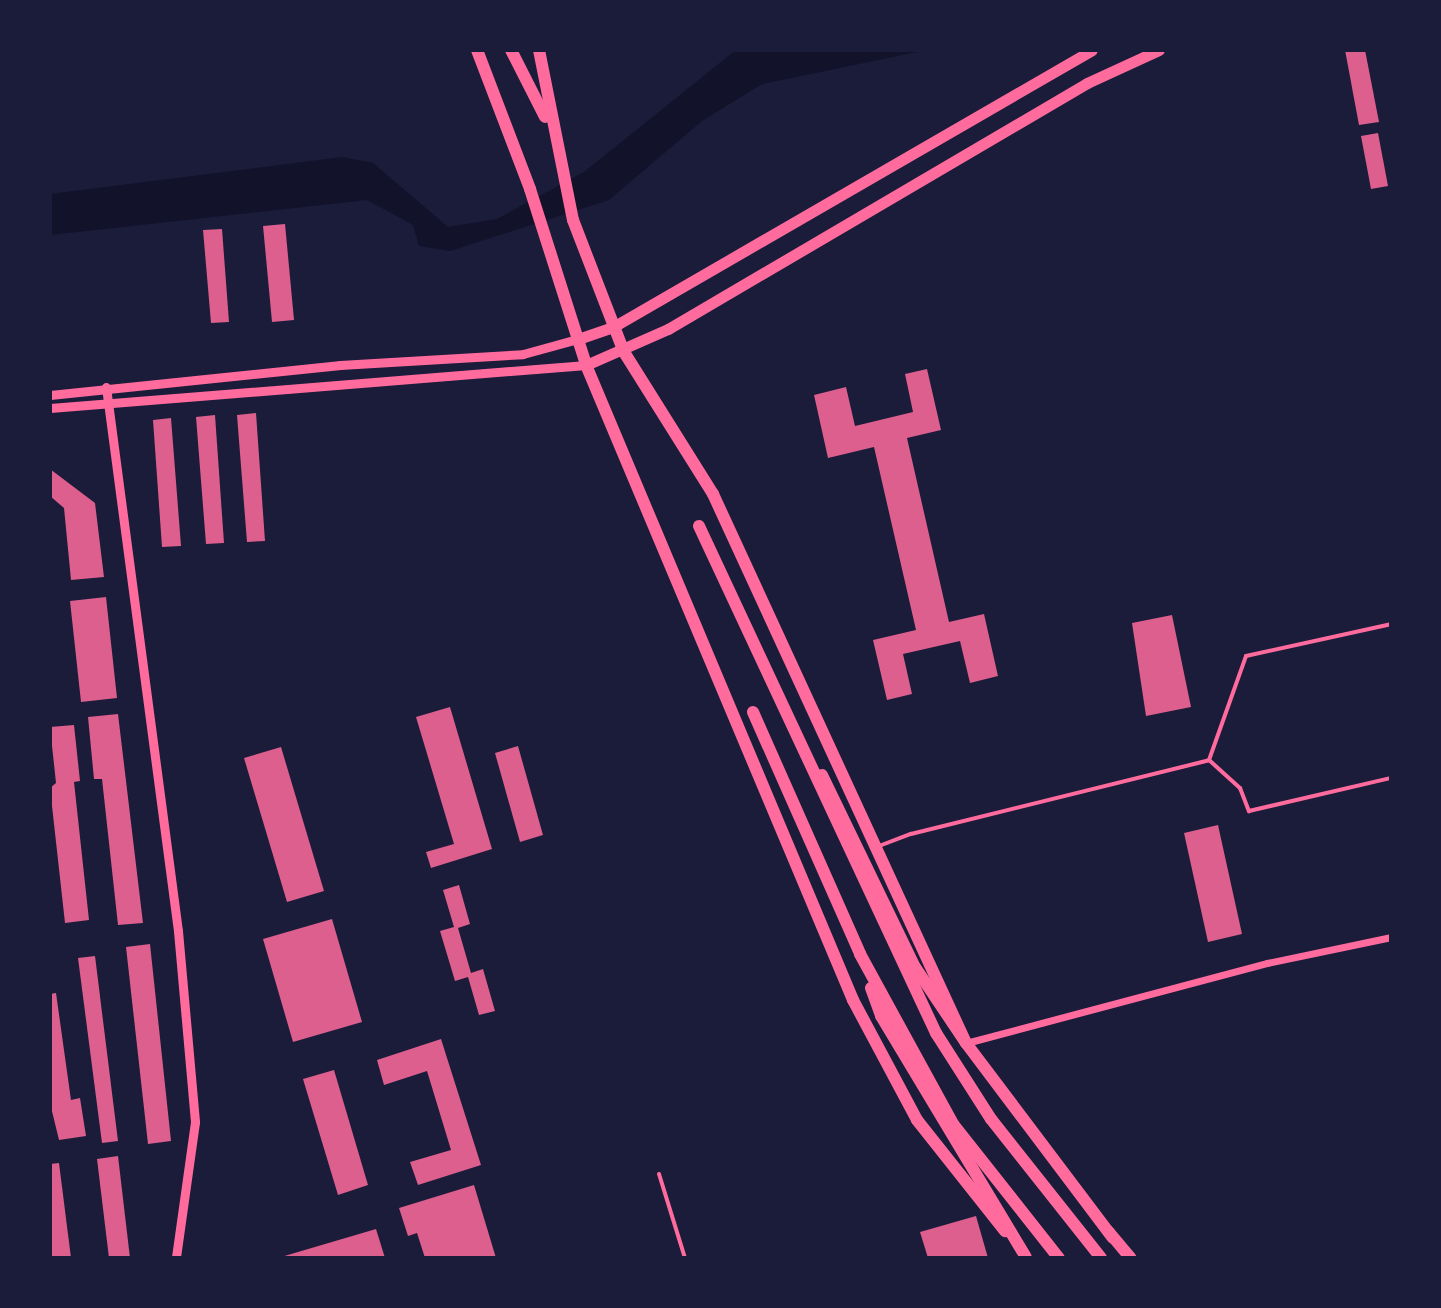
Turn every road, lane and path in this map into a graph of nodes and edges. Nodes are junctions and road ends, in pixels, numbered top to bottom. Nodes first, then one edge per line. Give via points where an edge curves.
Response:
1 (477, 50) edge
2 (511, 50) edge
3 (539, 50) edge
4 (1092, 50) edge
5 (1159, 50) edge
6 (550, 127) junction
7 (613, 327) junction
8 (578, 339) junction
9 (624, 352) junction
10 (586, 365) junction
11 (106, 387) junction
12 (50, 395) edge
13 (107, 400) junction
14 (50, 408) edge
15 (699, 526) dead end
16 (1391, 624) edge
17 (753, 712) dead end
18 (791, 726) junction
19 (1209, 760) junction
20 (1391, 778) edge
21 (879, 846) junction
22 (1391, 937) edge
23 (860, 954) junction
24 (966, 1043) junction
25 (659, 1174) dead end
26 (1027, 1257) edge
27 (176, 1258) edge
28 (685, 1258) edge
29 (1059, 1258) edge
30 (1101, 1258) edge
31 (1131, 1258) edge

1 - 8 main road via 530,189
2 - 6 main road
3 - 6 main road
4 - 7 main road
5 - 9 main road via 1087,83
6 - 7 main road via 573,220
7 - 8 main road
7 - 9 main road
8 - 10 main road
8 - 11 street via 523,354
9 - 10 main road
9 - 21 main road via 713,494
10 - 13 street
10 - 26 main road via 853,1000 917,1120
11 - 12 street
11 - 13 street
13 - 14 street
13 - 27 street via 178,931 195,1122
15 - 18 main road
16 - 19 lane via 1246,656
17 - 23 main road
18 - 24 main road via 822,775 915,967
18 - 30 main road via 936,1033 991,1119
19 - 20 lane via 1240,788 1249,811
19 - 21 lane
21 - 24 main road
22 - 24 street via 1267,963
23 - 26 main road via 881,1016
23 - 29 main road via 953,1124
24 - 31 main road
25 - 28 lane

